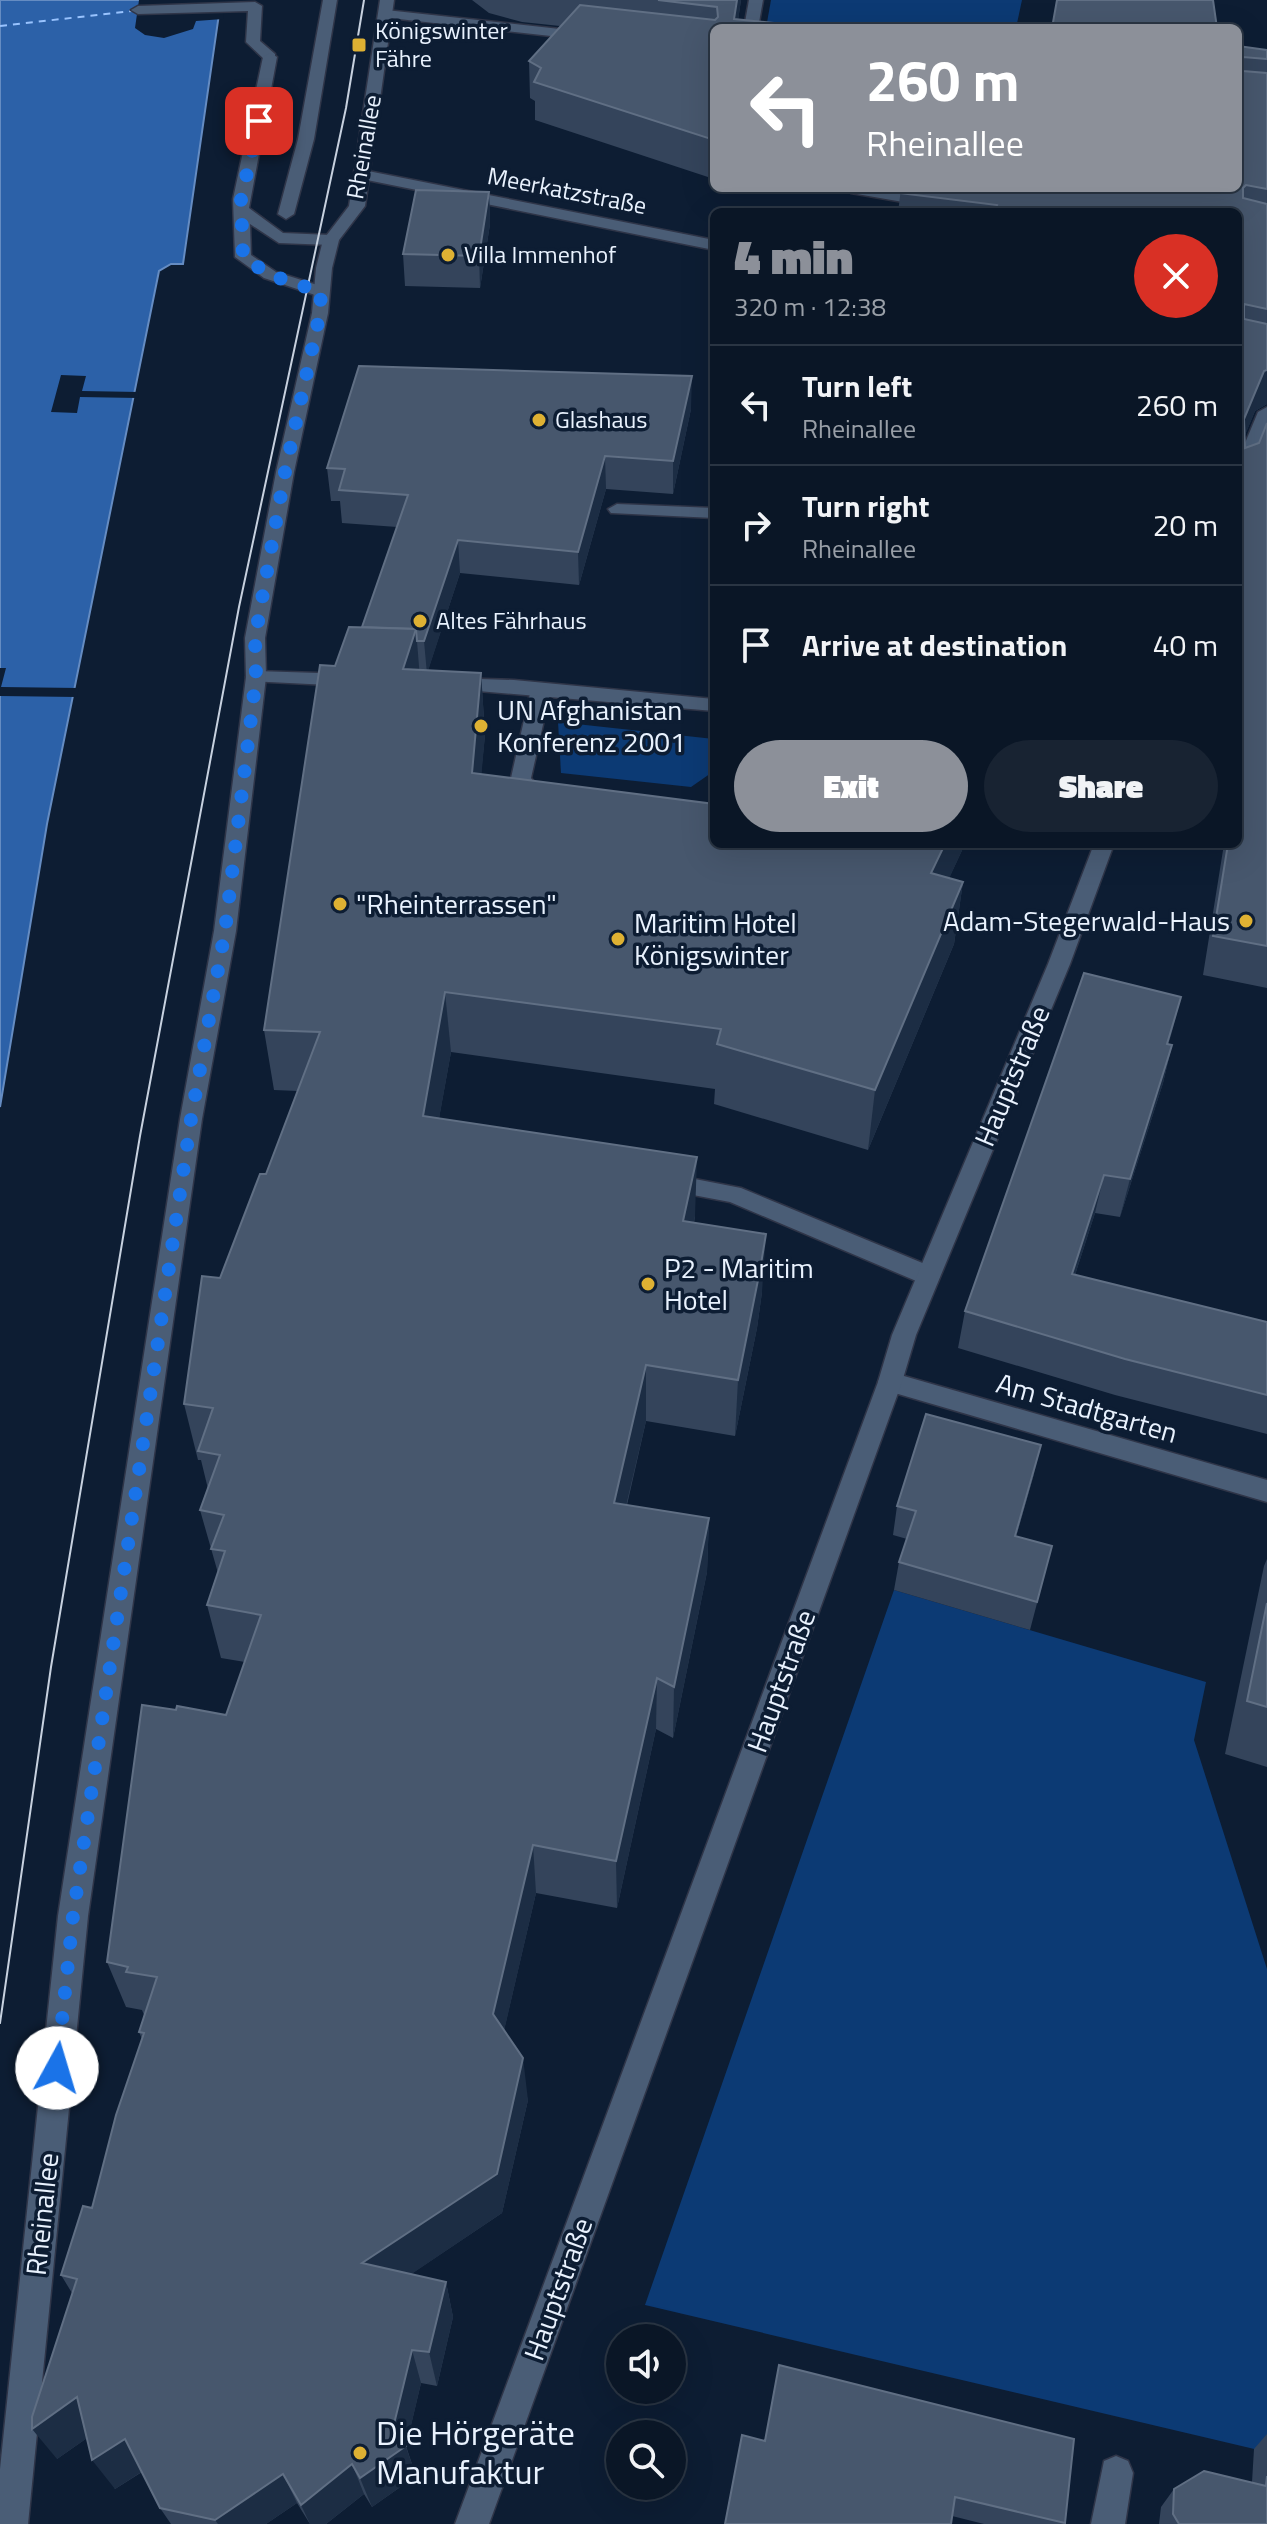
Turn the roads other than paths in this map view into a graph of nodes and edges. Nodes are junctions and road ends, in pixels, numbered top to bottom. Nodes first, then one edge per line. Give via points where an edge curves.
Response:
1 (330, 0) edge
2 (756, 0) edge
3 (387, 7) edge
4 (138, 10) dead end
5 (752, 24) edge
6 (603, 38) edge
7 (363, 175) junction
8 (868, 192) edge
9 (948, 204) edge
10 (243, 211) junction
11 (286, 214) dead end
12 (331, 240) junction
13 (710, 244) edge
14 (321, 292) junction
15 (1267, 412) edge
16 (1242, 471) edge
17 (617, 509) dead end
18 (710, 513) edge
19 (256, 677) junction
20 (362, 681) edge
21 (423, 683) edge
22 (541, 689) junction
23 (710, 705) edge
24 (563, 803) edge
25 (1102, 848) edge
26 (639, 1177) edge
27 (928, 1276) junction
28 (890, 1382) junction
29 (1267, 1491) edge
30 (1116, 2473) dead end
31 (11, 2524) edge
32 (472, 2524) edge
33 (1108, 2524) edge

1 - 11 street via 314,67 306,139
2 - 5 street
3 - 6 street
3 - 7 street, Rheinallee
4 - 10 street via 255,6 253,42 270,57 241,199
7 - 12 street, Rheinallee via 357,206
7 - 13 street, Meerkatzstraße
8 - 9 street
10 - 12 street via 279,238
10 - 14 street via 243,257 270,275
12 - 14 street, Rheinallee
14 - 19 street, Rheinallee via 255,638
15 - 16 street
17 - 18 street
19 - 20 street
19 - 31 street, Rheinallee via 225,931 191,1119 73,1916
21 - 22 street
22 - 23 street
22 - 24 street via 521,778 536,799
25 - 27 street, Hauptstraße
26 - 27 street via 733,1194
27 - 28 street, Hauptstraße
28 - 29 street, Am Stadtgarten
28 - 32 street, Hauptstraße
30 - 33 street

